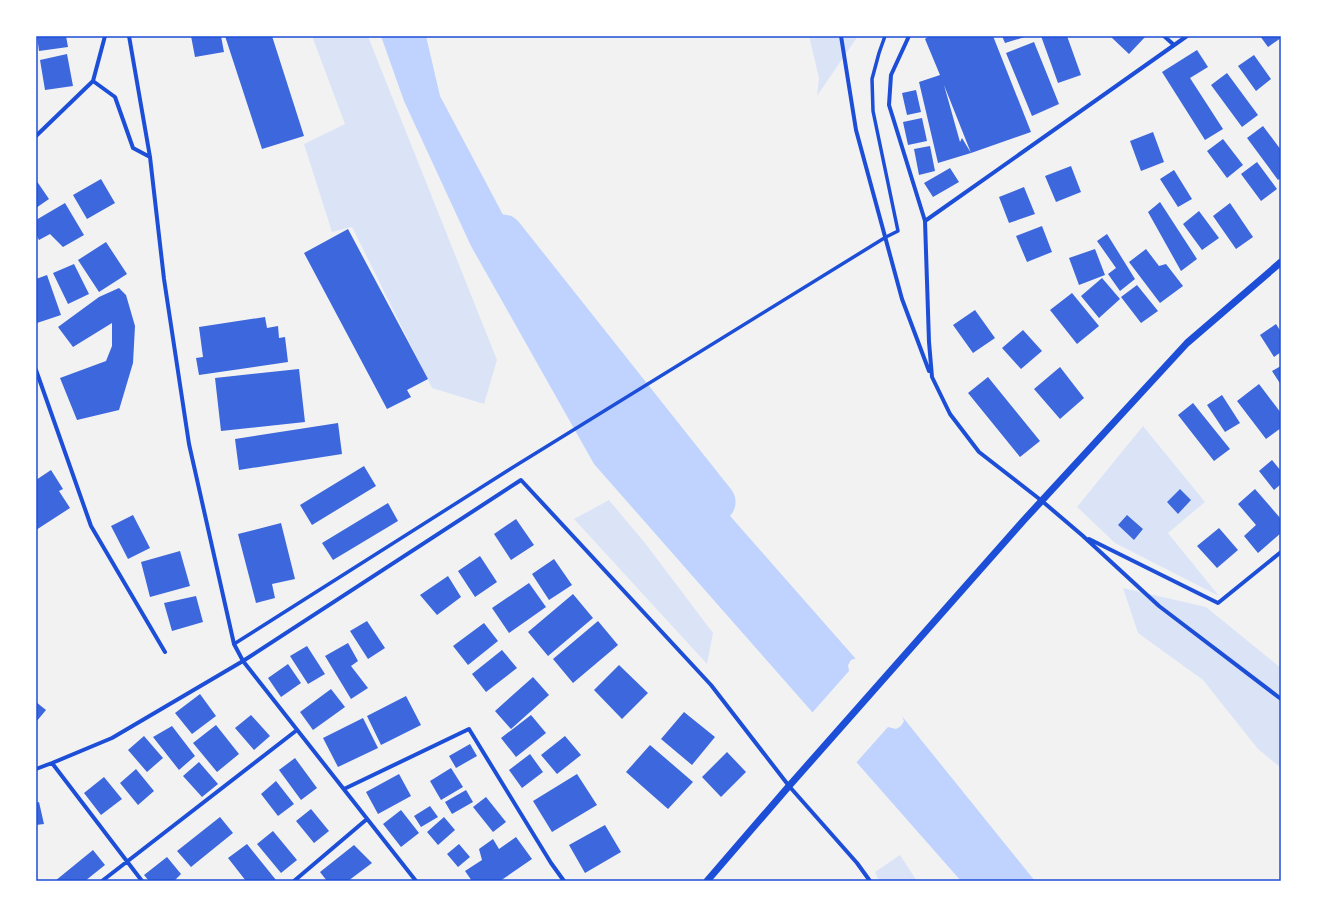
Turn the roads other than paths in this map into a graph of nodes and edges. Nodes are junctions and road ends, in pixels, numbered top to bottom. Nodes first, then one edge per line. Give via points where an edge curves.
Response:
1 (105, 36) edge
2 (129, 36) edge
3 (841, 36) edge
4 (886, 36) edge
5 (909, 36) edge
6 (1164, 36) edge
7 (1187, 36) edge
8 (1174, 45) junction
9 (93, 81) junction
10 (36, 136) edge
11 (150, 156) junction
12 (925, 221) junction
13 (886, 237) junction
14 (1281, 262) edge
15 (36, 370) edge
16 (932, 377) junction
17 (1042, 500) junction
18 (1083, 536) junction
19 (1281, 552) edge
20 (234, 644) junction
21 (165, 652) dead end
22 (243, 661) junction
23 (1281, 699) edge
24 (297, 730) junction
25 (52, 763) junction
26 (36, 768) edge
27 (789, 786) junction
28 (344, 789) junction
29 (367, 819) junction
30 (128, 862) junction
31 (102, 881) edge
32 (142, 881) edge
33 (294, 881) edge
34 (416, 881) edge
35 (564, 881) edge
36 (707, 881) edge
37 (870, 881) edge

1 - 9 street
2 - 11 street
3 - 13 street via 856,130
4 - 13 street via 878,53 872,80 873,111 898,231
5 - 12 street via 891,75 889,106
6 - 8 street
7 - 8 street
8 - 12 street
9 - 10 street
9 - 11 street via 115,97 133,148
11 - 20 street via 164,279 189,444
12 - 16 street
13 - 16 street via 902,299
13 - 20 street via 515,466
14 - 17 street via 1187,343
15 - 21 street via 92,526
16 - 17 street via 950,414 979,452
17 - 18 street
17 - 27 street
18 - 19 street via 1218,603
18 - 23 street via 1159,606
20 - 22 street
22 - 24 street
22 - 25 street via 112,738
22 - 27 street via 521,480 711,685
24 - 28 street
24 - 30 street
25 - 26 street
25 - 30 street
27 - 36 street
27 - 37 street
28 - 29 street
28 - 35 street via 469,728
29 - 33 street
29 - 34 street
30 - 31 street
30 - 32 street

